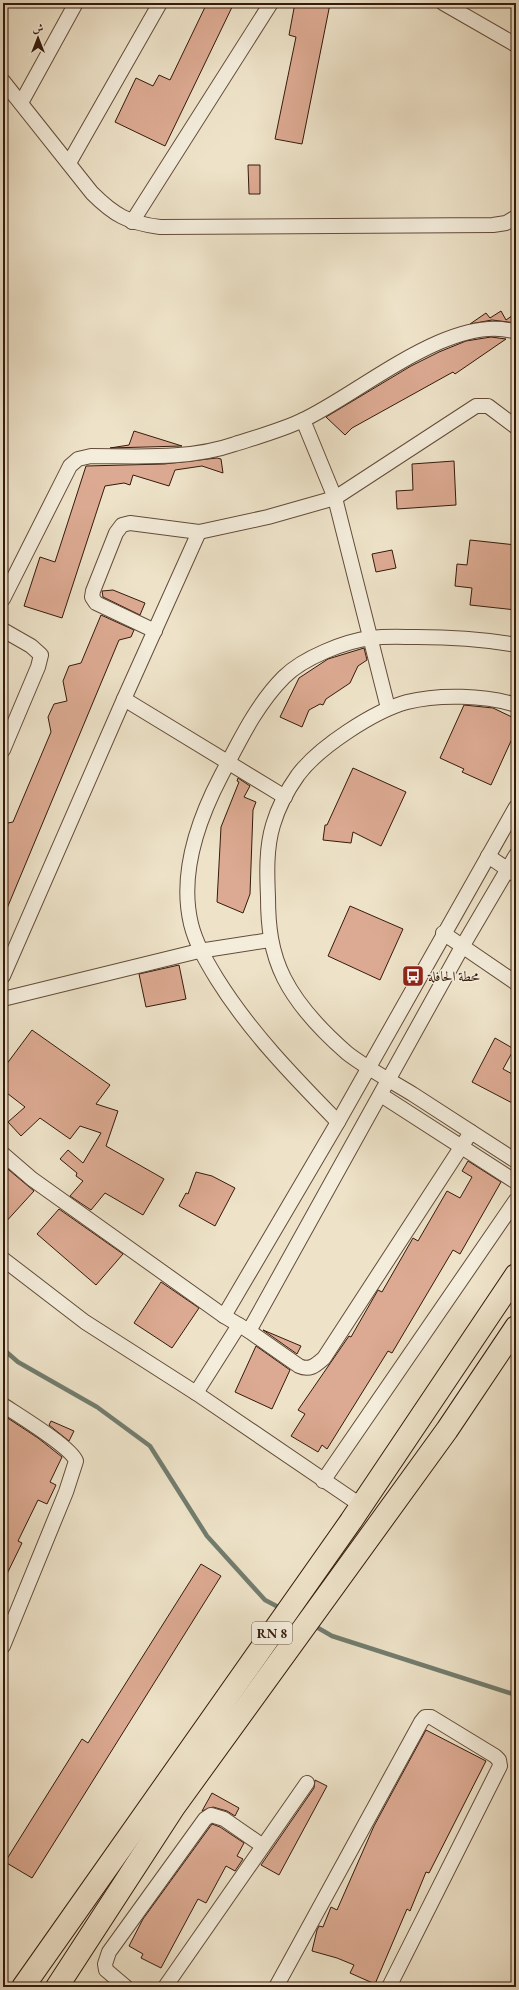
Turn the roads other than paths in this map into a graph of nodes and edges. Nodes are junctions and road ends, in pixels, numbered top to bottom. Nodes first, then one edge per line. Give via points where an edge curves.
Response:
1 (76, 3) edge
2 (160, 3) edge
3 (271, 3) edge
4 (443, 3) edge
5 (516, 45) edge
6 (3, 81) edge
7 (21, 103) junction
8 (69, 164) junction
9 (516, 217) edge
10 (132, 222) junction
11 (516, 332) edge
12 (303, 420) junction
13 (516, 427) edge
14 (335, 498) junction
15 (199, 532) junction
16 (3, 599) edge
17 (3, 630) edge
18 (155, 631) junction
19 (370, 638) junction
20 (516, 645) edge
21 (124, 698) junction
22 (516, 705) edge
23 (388, 708) junction
24 (3, 750) edge
25 (228, 763) junction
26 (285, 797) junction
27 (516, 807) edge
28 (516, 855) edge
29 (488, 856) junction
30 (512, 872) edge
31 (443, 933) junction
32 (270, 940) junction
33 (462, 947) junction
34 (199, 951) junction
35 (3, 976) edge
36 (516, 983) edge
37 (3, 999) edge
38 (369, 1066) junction
39 (389, 1079) junction
40 (381, 1094) junction
41 (338, 1122) junction
42 (471, 1132) junction
43 (460, 1147) junction
44 (3, 1154) edge
45 (516, 1161) edge
46 (516, 1182) edge
47 (516, 1200) edge
48 (3, 1259) edge
49 (516, 1275) edge
50 (224, 1316) junction
51 (516, 1327) edge
52 (244, 1328) junction
53 (196, 1393) junction
54 (3, 1405) edge
55 (323, 1481) junction
56 (362, 1506) junction
57 (3, 1646) edge
58 (307, 1783) dead end
59 (263, 1846) junction
60 (23, 1987) edge
61 (57, 1987) edge
62 (126, 1987) edge
63 (165, 1987) edge
64 (276, 1987) edge
65 (389, 1987) edge

1 - 7 street
2 - 8 street
3 - 10 street
4 - 5 street
6 - 7 street
7 - 8 street
8 - 10 street via 108,209
9 - 10 street via 506,223 493,225 160,227
11 - 12 street via 502,328 482,328 463,332 432,345
12 - 14 street
12 - 16 street via 234,445 209,451 158,456 91,456 78,459 70,466
13 - 14 street via 488,406 476,406
14 - 15 street via 268,517
14 - 19 street
15 - 18 street
15 - 18 street via 130,523 122,525 116,533 92,597 96,603
17 - 24 street via 31,646 41,655
18 - 21 street
19 - 20 street via 440,637
19 - 23 street
19 - 25 street via 339,647 305,662 286,675 255,714
21 - 25 street
21 - 35 street
22 - 23 street via 477,697 440,698
23 - 26 street via 345,734 319,754 299,774
25 - 26 street
25 - 34 street via 214,788 191,855 187,899 190,923
26 - 32 street via 273,825 268,853
27 - 29 street
28 - 30 street
29 - 30 street
29 - 31 street
30 - 33 street
31 - 33 street
31 - 38 street
32 - 34 street
32 - 38 street via 285,979 306,1011 348,1054
33 - 36 street
33 - 39 street
34 - 37 street
34 - 41 street via 230,1001 265,1045
38 - 39 street
38 - 41 street
39 - 40 street
39 - 42 street
40 - 43 street
40 - 52 street
41 - 50 street
42 - 43 street
42 - 45 street
43 - 46 street
43 - 52 street via 324,1358 317,1364 311,1368 299,1366
44 - 50 street via 32,1179
47 - 55 street
48 - 53 street via 85,1322
49 - 56 highway, RN 8
50 - 52 street
51 - 61 highway, RN 8 via 447,1430 174,1807
52 - 53 street
53 - 55 street
54 - 57 street via 64,1448 76,1461 66,1492
55 - 56 street
56 - 60 highway, RN 8
58 - 59 street
59 - 62 street via 224,1819 211,1815 205,1819 108,1952 106,1970
59 - 63 street
64 - 65 street via 421,1722 425,1717 431,1717 495,1756 500,1766

